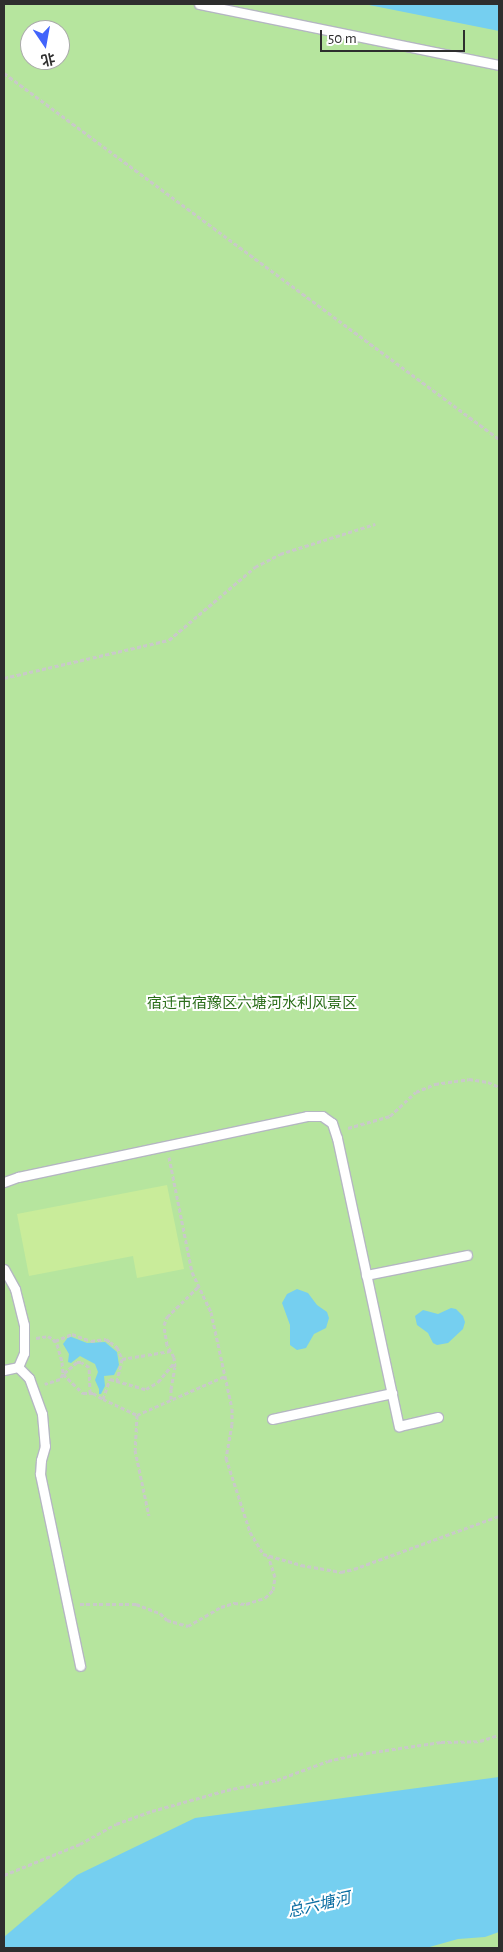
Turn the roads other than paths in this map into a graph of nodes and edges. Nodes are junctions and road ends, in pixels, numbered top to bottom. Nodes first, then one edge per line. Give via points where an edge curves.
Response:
1 (199, 4) edge
2 (499, 65) edge
3 (4, 1182) edge
4 (466, 1255) dead end
5 (4, 1269) edge
6 (366, 1275) junction
7 (18, 1367) junction
8 (4, 1370) edge
9 (392, 1393) junction
10 (438, 1417) dead end
11 (272, 1419) dead end
12 (80, 1666) dead end

1 - 2 lane
3 - 6 lane via 307,1116 322,1116 332,1123 335,1131
4 - 6 lane
5 - 7 lane via 15,1289 24,1325 24,1353
6 - 9 lane
7 - 8 lane
7 - 12 lane via 29,1378 45,1431 40,1474
9 - 10 lane via 399,1426
9 - 11 lane

